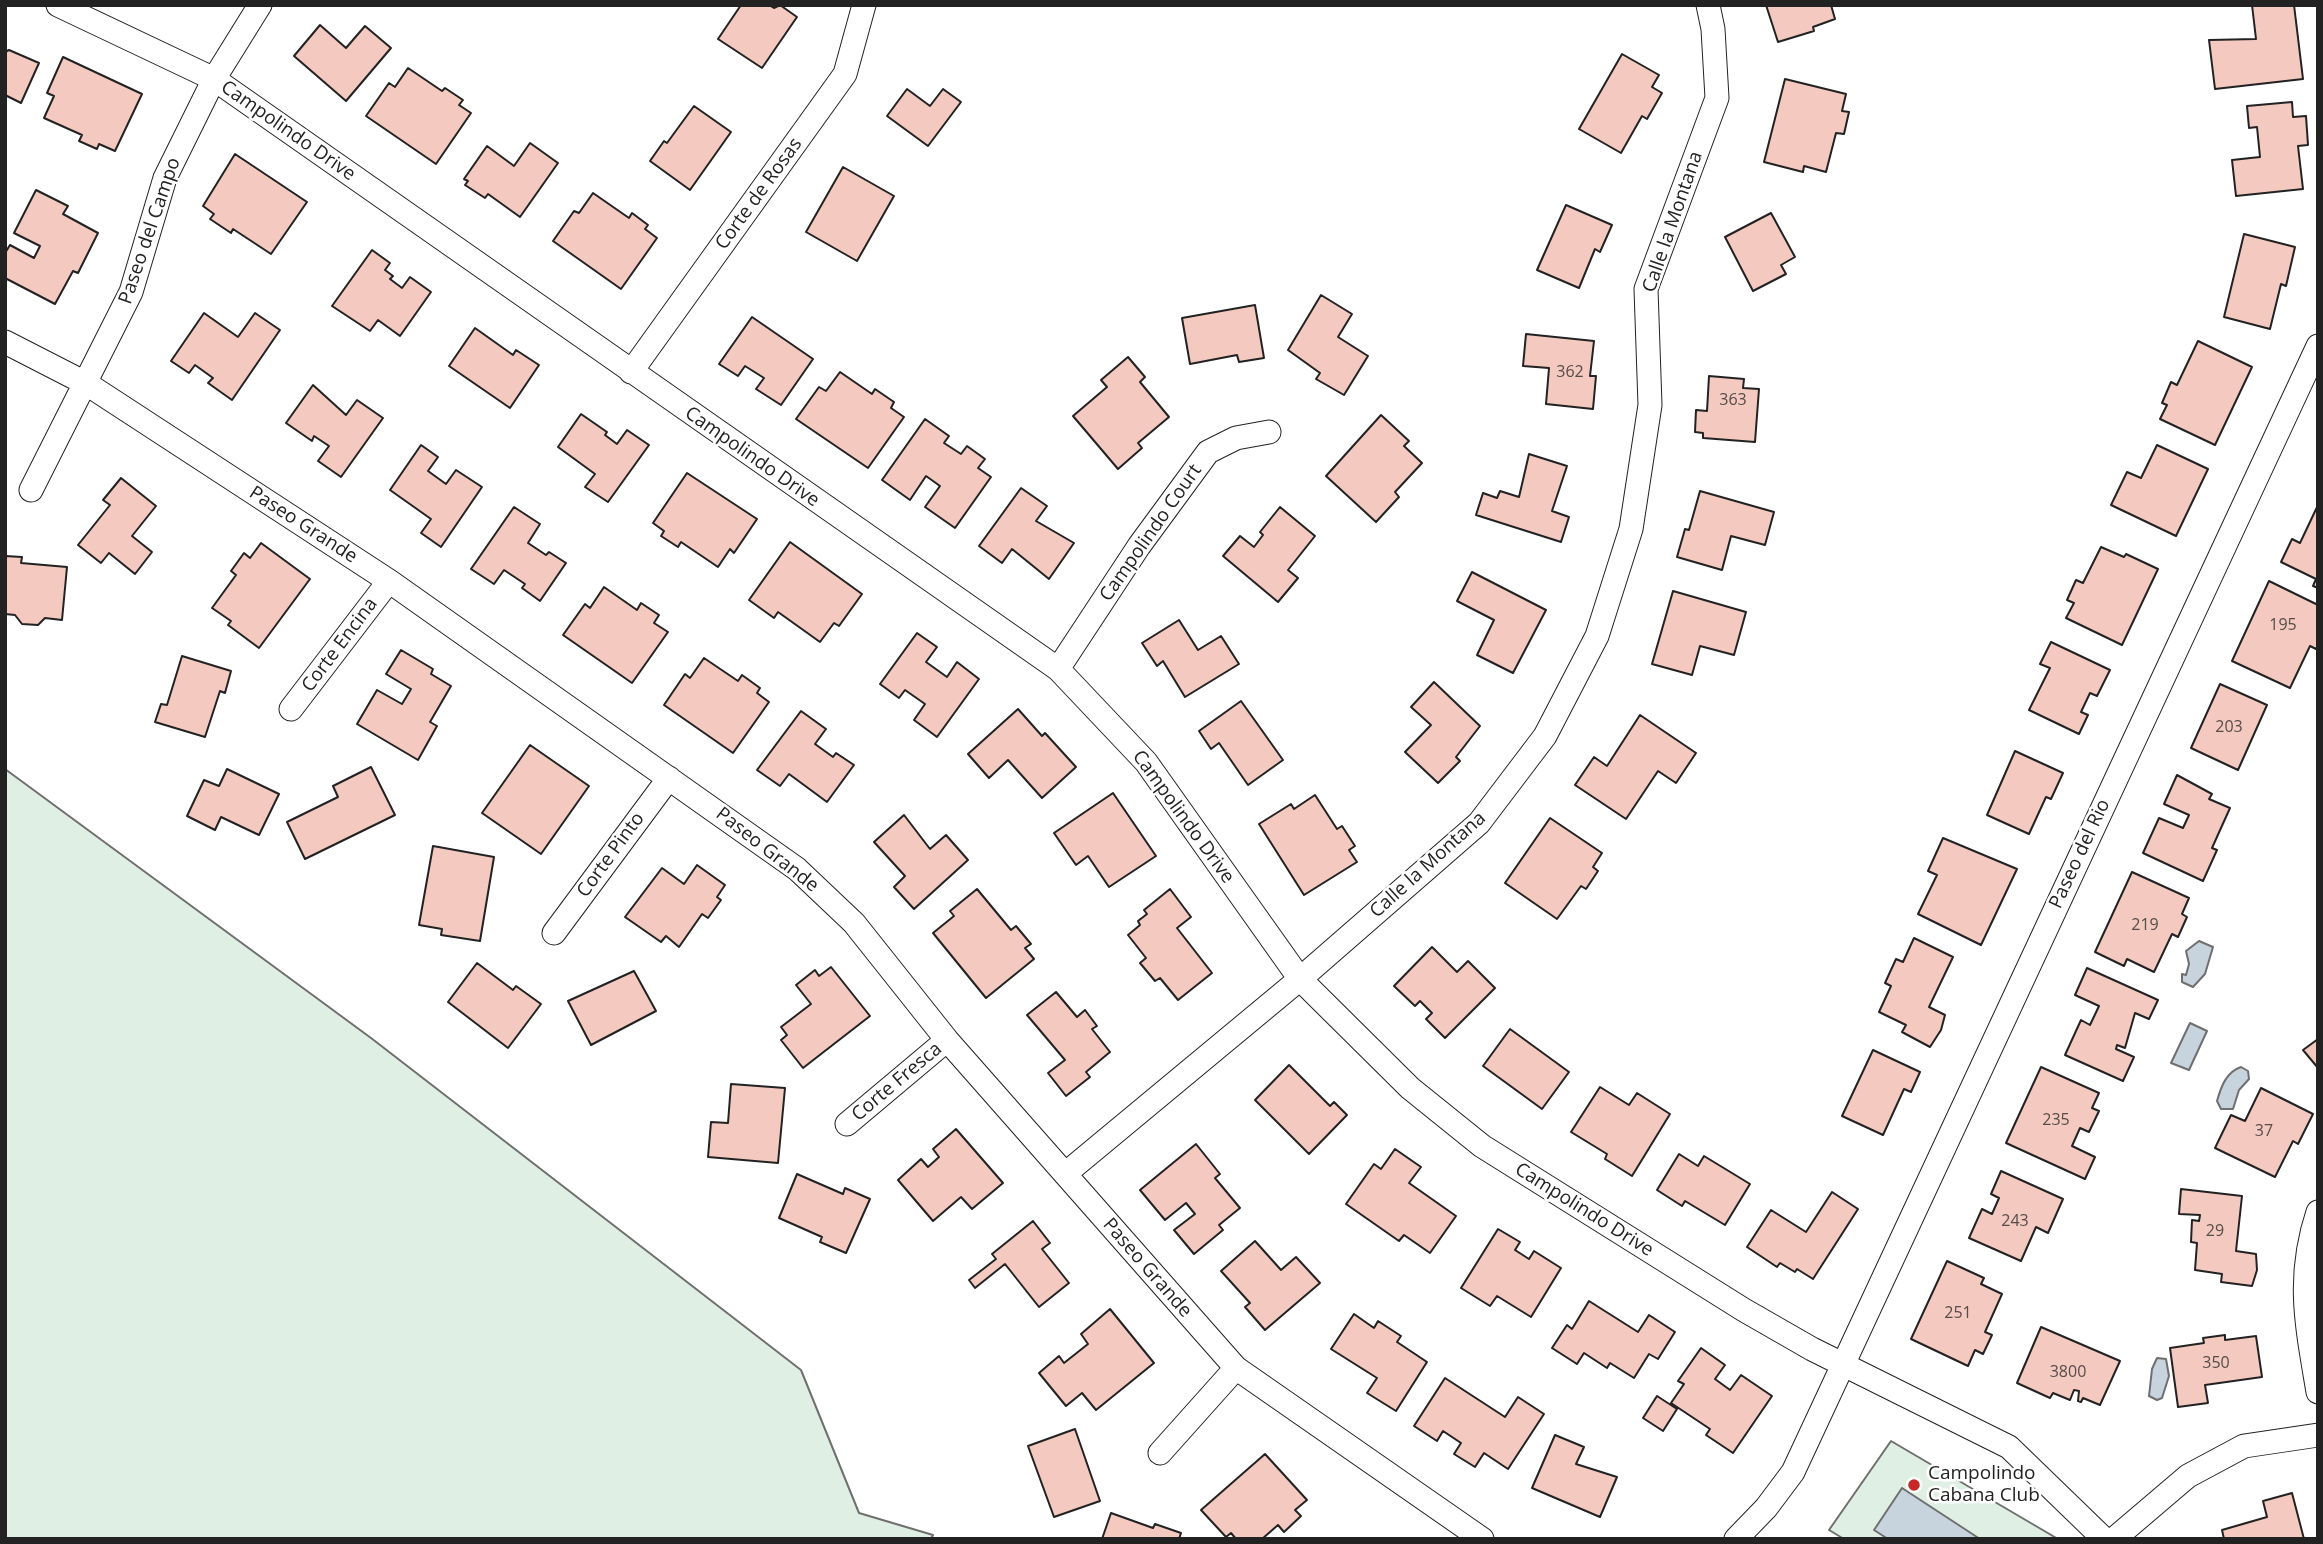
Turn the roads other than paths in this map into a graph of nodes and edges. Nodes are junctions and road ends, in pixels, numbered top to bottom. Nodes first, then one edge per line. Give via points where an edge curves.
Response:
1 (58, 5) edge
2 (260, 5) edge
3 (864, 5) edge
4 (1708, 5) edge
5 (214, 79) junction
6 (5, 342) edge
7 (2318, 346) edge
8 (631, 372) junction
9 (87, 384) junction
10 (1269, 432) dead end
11 (31, 490) dead end
12 (389, 581) junction
13 (1058, 669) junction
14 (291, 709) dead end
15 (669, 778) junction
16 (554, 933) dead end
17 (1300, 979) junction
18 (947, 1040) junction
19 (847, 1124) dead end
20 (1065, 1174) junction
21 (2318, 1212) edge
22 (1841, 1362) junction
23 (1236, 1368) junction
24 (2318, 1392) edge
25 (2318, 1435) edge
26 (1160, 1453) dead end
27 (1482, 1539) edge
28 (1736, 1539) edge
29 (2105, 1539) edge
30 (2114, 1539) edge

1 - 5 street, Campolindo Drive
2 - 5 street, Paseo del Campo
3 - 8 street, Corte de Rosas via 845,74
4 - 17 street, Calle la Montana via 1717,98 1646,289 1650,405 1631,529 1597,636 1545,736 1479,823
5 - 8 street, Campolindo Drive
5 - 9 street, Paseo del Campo via 165,178 131,292
6 - 9 street, Paseo Grande
7 - 22 street, Paseo del Rio
8 - 13 street, Campolindo Drive
9 - 11 street, Paseo del Campo
9 - 12 street, Paseo Grande
10 - 13 street, Campolindo Court via 1236,439 1208,452
12 - 14 street, Corte Encina
12 - 15 street, Paseo Grande
13 - 17 street, Campolindo Drive via 1146,762
15 - 16 street, Corte Pinto
15 - 18 street, Paseo Grande via 797,869 854,923
17 - 20 street, Calle la Montana
17 - 22 street, Campolindo Drive via 1410,1088 1482,1146 1744,1310
18 - 19 street, Corte Fresca
18 - 20 street, Paseo Grande
20 - 23 street, Paseo Grande
21 - 24 street via 2308,1243 2304,1303
22 - 28 street via 1793,1472
22 - 29 street, Campolindo Drive via 2009,1447
23 - 26 street
23 - 27 street, Paseo Grande
25 - 30 street via 2244,1446 2188,1476

